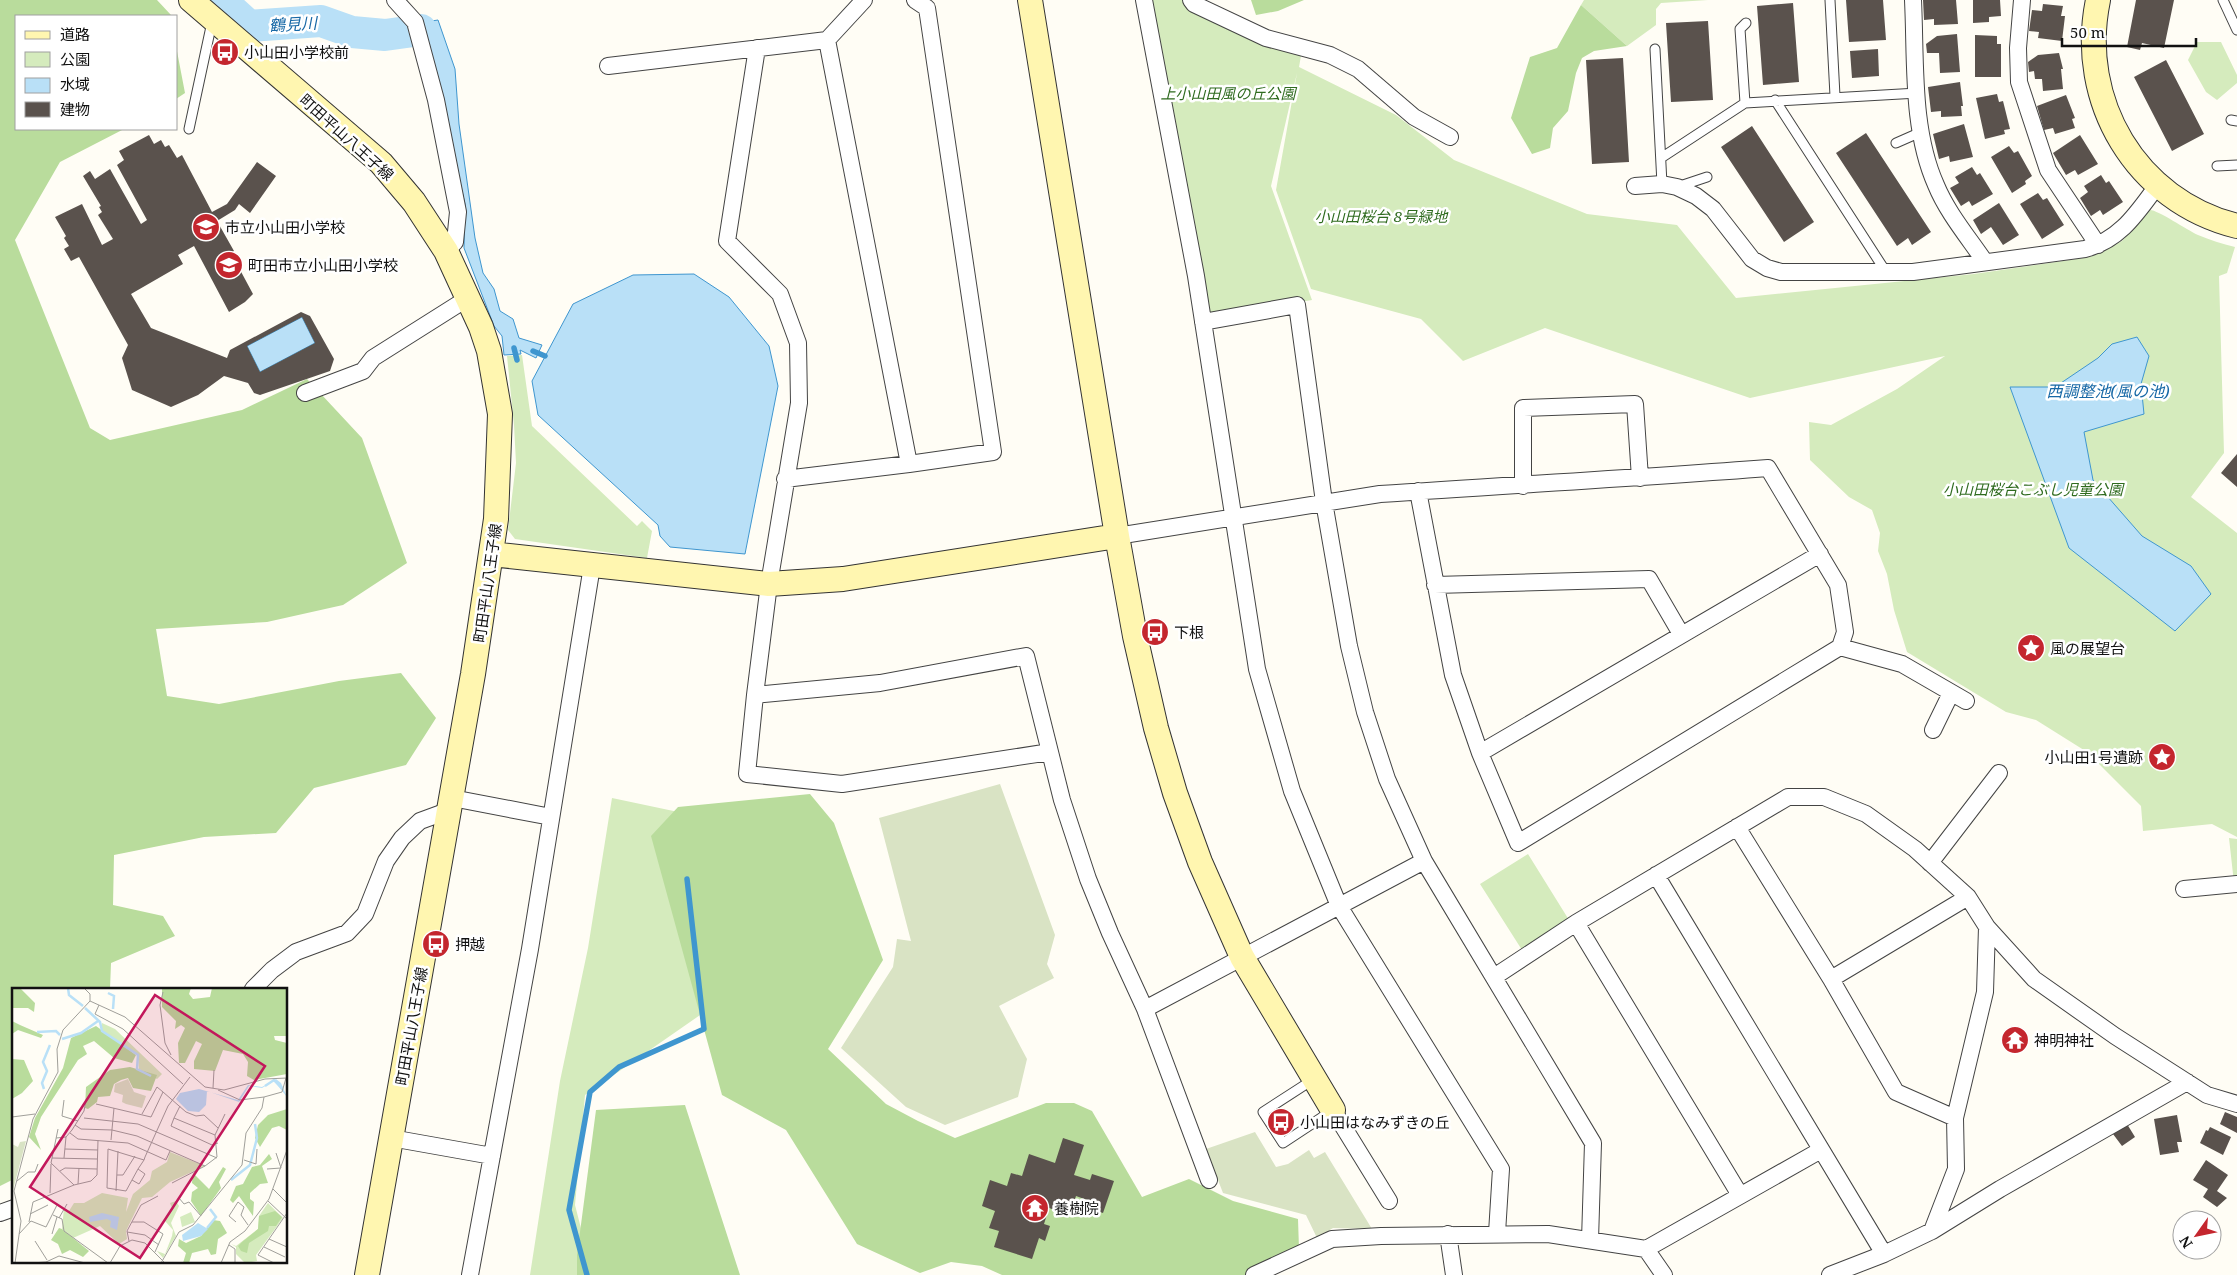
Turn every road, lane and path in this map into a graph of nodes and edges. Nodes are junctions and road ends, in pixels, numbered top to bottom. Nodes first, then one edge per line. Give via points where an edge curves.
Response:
1 (191, 0) edge
2 (395, 0) edge
3 (864, 0) edge
4 (915, 0) edge
5 (1030, 0) edge
6 (1144, 0) edge
7 (1191, 0) edge
8 (1830, 0) edge
9 (1913, 0) edge
10 (2022, 0) edge
11 (2098, 0) edge
12 (2223, 0) edge
13 (213, 19) junction
14 (1746, 24) dead end
15 (2237, 30) edge
16 (827, 40) junction
17 (757, 48) junction
18 (1656, 49) dead end
19 (608, 66) dead end
20 (1918, 93) junction
21 (1835, 96) junction
22 (1775, 100) junction
23 (1745, 103) junction
24 (189, 129) dead end
25 (1921, 132) junction
26 (1450, 137) dead end
27 (1896, 143) dead end
28 (1661, 158) junction
29 (2218, 166) dead end
30 (2237, 166) edge
31 (1708, 177) dead end
32 (1635, 186) dead end
33 (1670, 186) junction
34 (2157, 186) junction
35 (2237, 226) edge
36 (2098, 245) junction
37 (446, 252) junction
38 (1985, 262) junction
39 (1886, 272) junction
40 (468, 298) junction
41 (1203, 322) junction
42 (305, 393) dead end
43 (909, 464) junction
44 (1640, 478) junction
45 (785, 479) junction
46 (1523, 486) junction
47 (1418, 491) junction
48 (1324, 502) junction
49 (1232, 518) junction
50 (1117, 536) junction
51 (492, 554) junction
52 (1820, 554) junction
53 (592, 566) junction
54 (769, 584) junction
55 (1435, 585) junction
56 (1681, 634) junction
57 (1840, 648) junction
58 (756, 694) junction
59 (1933, 730) dead end
60 (1050, 752) junction
61 (1480, 753) junction
62 (1999, 772) dead end
63 (451, 804) junction
64 (551, 817) junction
65 (1737, 827) junction
66 (1424, 861) junction
67 (1930, 863) junction
68 (1656, 875) junction
69 (2237, 884) edge
70 (2184, 889) dead end
71 (1968, 896) junction
72 (1339, 906) junction
73 (1576, 923) junction
74 (1987, 927) junction
75 (1242, 958) junction
76 (1494, 977) junction
77 (1831, 979) junction
78 (254, 988) edge
79 (1145, 1009) junction
80 (1314, 1079) junction
81 (2187, 1082) junction
82 (2237, 1104) edge
83 (1333, 1110) junction
84 (1955, 1118) junction
85 (391, 1138) junction
86 (1821, 1150) junction
87 (492, 1156) junction
88 (1209, 1180) dead end
89 (1740, 1195) junction
90 (1389, 1201) dead end
91 (12, 1209) edge
92 (0, 1213) edge
93 (1932, 1231) junction
94 (1448, 1234) junction
95 (1497, 1234) junction
96 (1590, 1240) junction
97 (1646, 1249) junction
98 (1884, 1254) junction
99 (367, 1275) edge
100 (470, 1275) edge
101 (1254, 1275) edge
102 (1454, 1275) edge
103 (1664, 1275) edge
104 (1830, 1275) edge

1 - 13 street, 町田平山八王子線
2 - 37 street via 415,22 436,100 458,212 455,242
3 - 16 street
4 - 43 street via 926,8 993,452
5 - 50 street
6 - 41 street
7 - 26 street via 1266,38 1330,56 1358,70 1414,117
8 - 21 lane
9 - 20 street
10 - 36 street via 2019,82 2048,170
11 - 34 street via 2094,38 2099,88 2124,144
12 - 15 lane
13 - 24 lane
13 - 37 street, 町田平山八王子線 via 381,163 414,202
14 - 23 lane via 1740,29
16 - 17 street
16 - 43 street
17 - 19 street
17 - 45 street via 727,241 780,294 798,343 799,403
18 - 28 lane
20 - 21 lane
20 - 25 street
21 - 22 lane
22 - 23 lane
22 - 39 lane
23 - 28 lane
25 - 27 lane
25 - 38 street via 1926,159 1936,185
28 - 33 lane
29 - 30 lane
31 - 33 lane
32 - 33 street
33 - 39 street via 1696,196 1713,209 1752,259 1767,268 1795,273
34 - 35 street via 2195,211
34 - 36 street via 2131,221
36 - 38 street
37 - 40 street, 町田平山八王子線
38 - 39 street via 1912,272
40 - 42 street via 373,358 363,372
40 - 51 street, 町田平山八王子線 via 489,351 500,414 499,482
41 - 48 street via 1297,305
41 - 49 street
43 - 45 street
44 - 46 street
44 - 46 street via 1635,404 1524,408
44 - 52 street via 1768,468
45 - 54 street
46 - 47 street
47 - 48 street
47 - 55 street
48 - 49 street
48 - 66 street via 1349,646 1365,712 1387,779
49 - 50 street
49 - 72 street via 1257,669 1292,791
50 - 54 street via 897,572
50 - 75 street via 1141,666 1164,756 1200,862
51 - 53 street
51 - 63 street, 町田平山八王子線
52 - 56 street
52 - 57 street via 1838,585 1845,632
53 - 54 street
53 - 64 street
54 - 58 street
55 - 56 street via 1649,579
55 - 61 street via 1453,675
56 - 61 street
57 - 59 street via 1902,664 1959,697
57 - 61 street via 1518,843
58 - 60 street via 880,683 1026,656
58 - 60 street via 747,774 842,784
60 - 79 street via 1088,879
62 - 67 street
63 - 64 street
63 - 78 street via 420,821 402,838 386,861 365,914 347,933 296,952
63 - 85 street, 町田平山八王子線
64 - 87 street
65 - 67 street via 1788,797 1824,797 1866,814
65 - 68 street
65 - 77 street
66 - 72 street
66 - 76 street
67 - 71 street
68 - 73 street
68 - 86 street
69 - 70 street
71 - 74 street
71 - 77 street
72 - 75 street
72 - 95 street via 1501,1169
73 - 76 street
73 - 89 street
74 - 81 street via 2034,979
74 - 84 street via 1985,992
75 - 79 street
75 - 80 street
76 - 96 street via 1593,1142
77 - 84 street via 1896,1092
79 - 88 street
80 - 83 street
80 - 83 lane via 1263,1112 1283,1143
81 - 82 street via 2206,1094
81 - 93 street
83 - 90 street
84 - 93 street via 1956,1169
85 - 87 street
85 - 99 street, 町田平山八王子線
86 - 89 street
86 - 98 street
87 - 100 street
89 - 97 street
91 - 92 street
93 - 98 street
94 - 95 street
94 - 101 street via 1332,1239
94 - 102 street
95 - 96 street via 1548,1234
96 - 97 street
97 - 103 street
98 - 104 street

